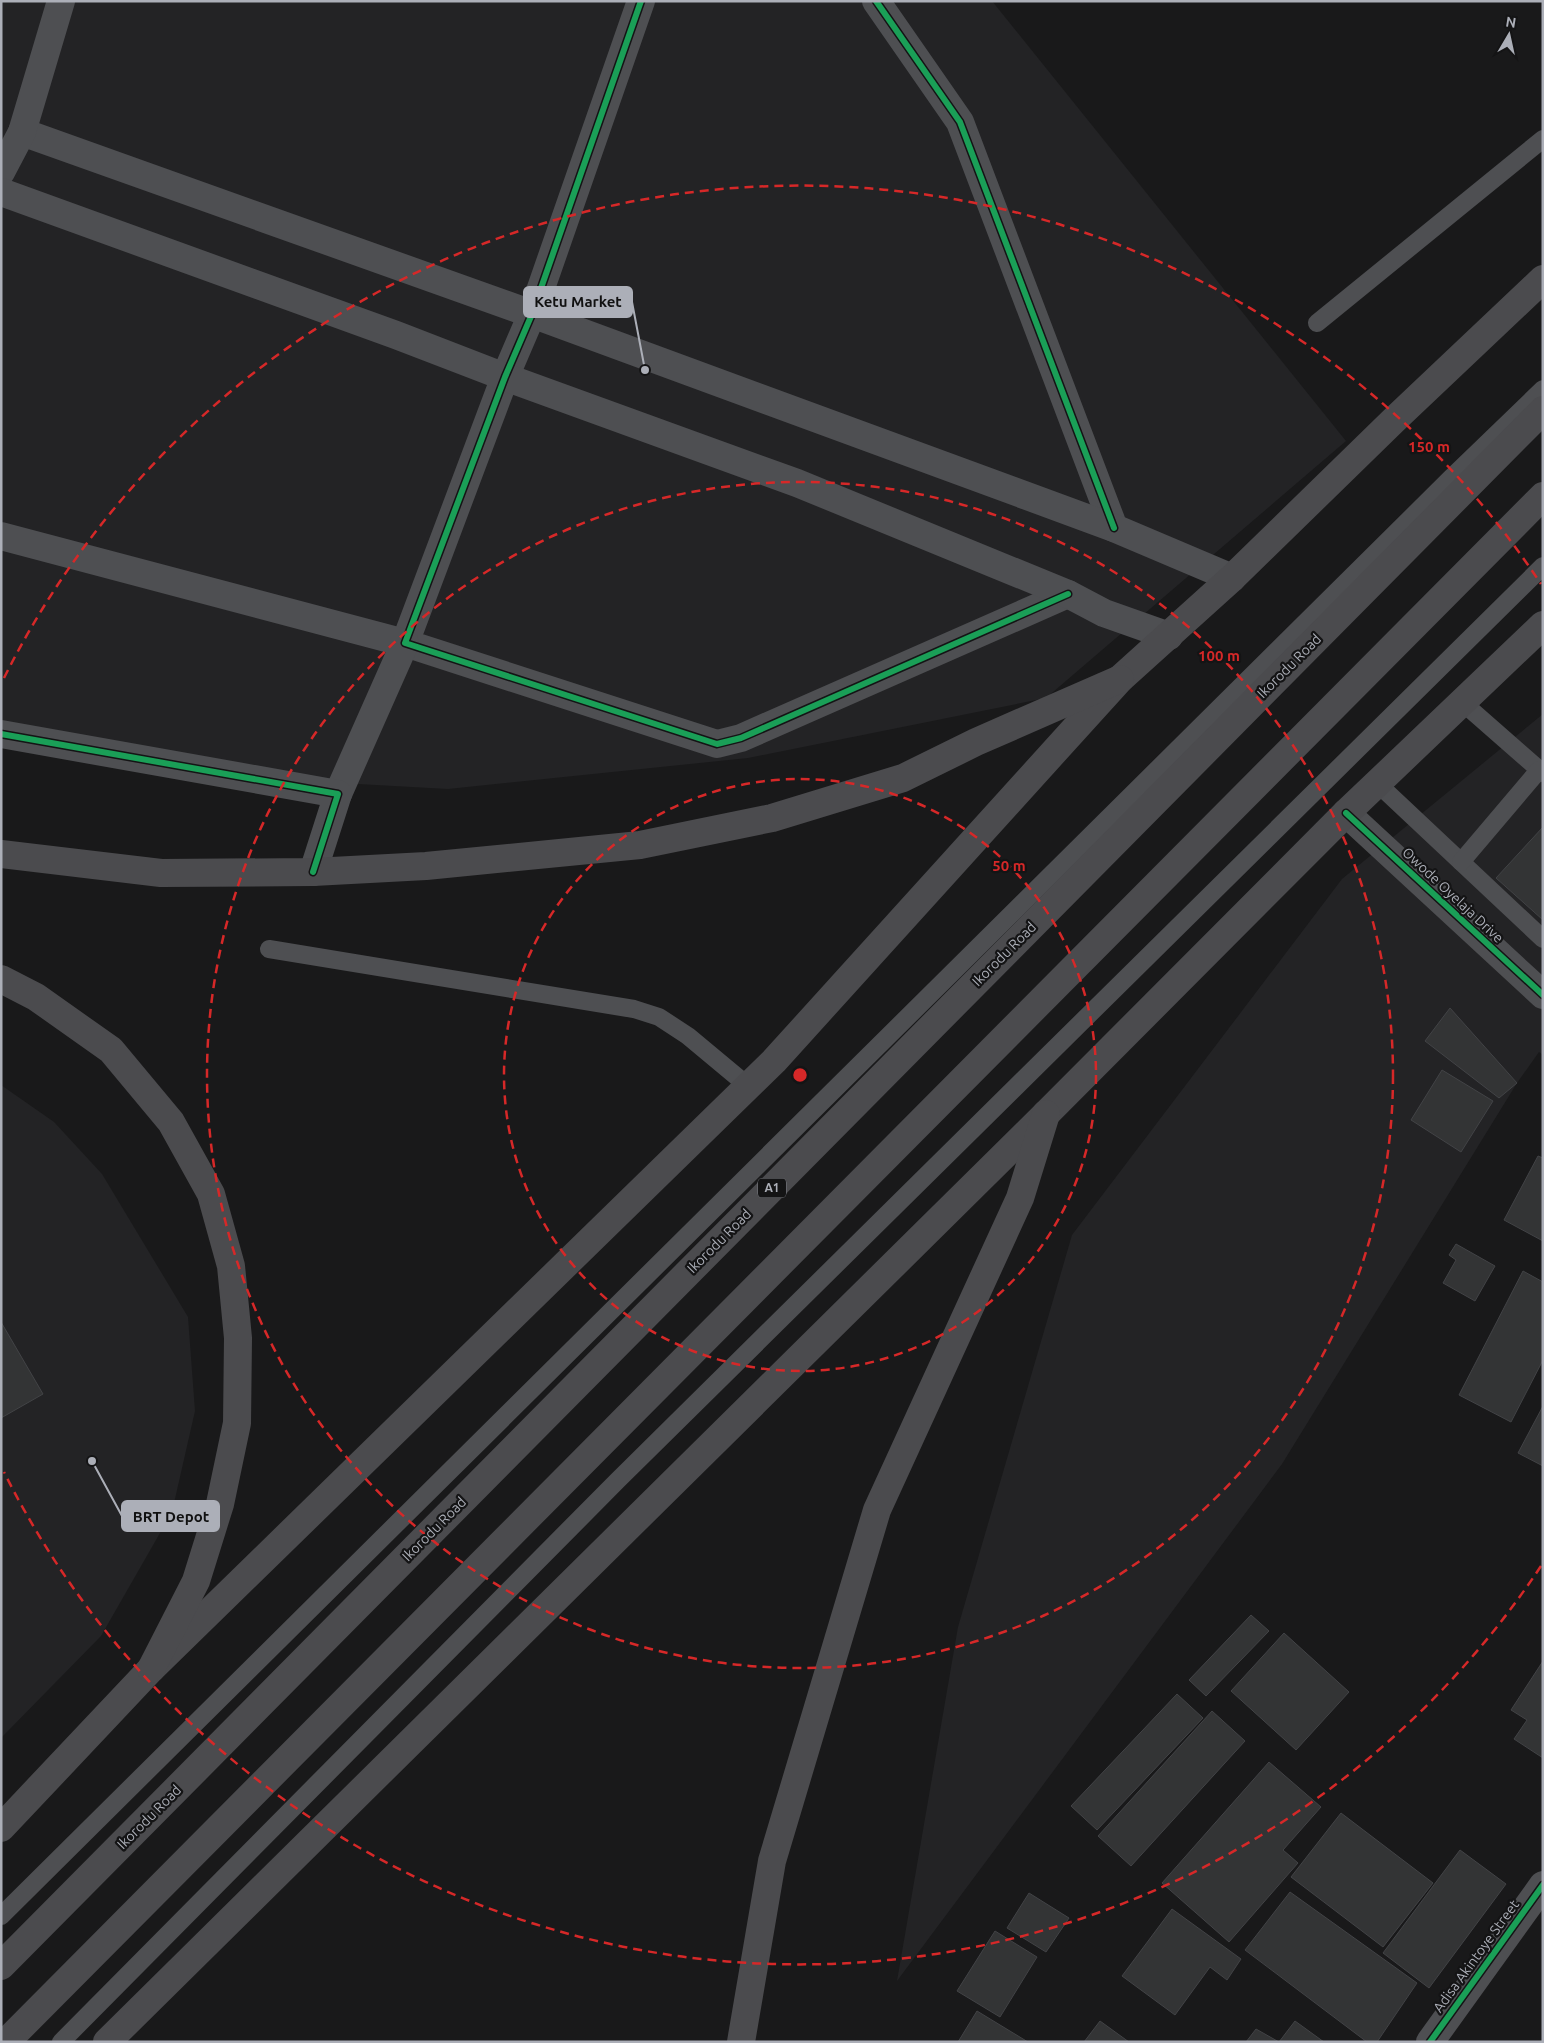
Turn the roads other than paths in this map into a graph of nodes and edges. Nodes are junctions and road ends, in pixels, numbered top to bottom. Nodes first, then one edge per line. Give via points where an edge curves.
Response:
1 (61, 1) edge
2 (641, 1) edge
3 (876, 1) edge
4 (22, 132) junction
5 (1543, 139) edge
6 (1, 172) edge
7 (1, 192) edge
8 (1543, 279) edge
9 (532, 314) junction
10 (1317, 323) dead end
11 (504, 377) junction
12 (1543, 389) edge
13 (1543, 410) edge
14 (1543, 496) edge
15 (1114, 528) junction
16 (1, 536) edge
17 (1543, 566) edge
18 (1232, 578) junction
19 (1068, 594) junction
20 (1543, 625) edge
21 (1170, 636) junction
22 (405, 643) junction
23 (1120, 679) junction
24 (1462, 702) junction
25 (1, 734) edge
26 (1541, 771) edge
27 (1377, 783) junction
28 (338, 794) junction
29 (1346, 813) junction
30 (1, 854) edge
31 (1462, 862) junction
32 (313, 872) junction
33 (1543, 939) edge
34 (269, 950) dead end
35 (1, 979) edge
36 (1543, 995) edge
37 (748, 1086) junction
38 (1046, 1114) junction
39 (150, 1669) junction
40 (1, 1828) edge
41 (1543, 1885) edge
42 (1, 1916) edge
43 (1, 1966) edge
44 (6, 2042) edge
45 (61, 2042) edge
46 (107, 2042) edge
47 (741, 2042) edge
48 (1430, 2042) edge

1 - 4 street
2 - 9 street
3 - 15 street via 960,122
4 - 6 street
4 - 9 street
5 - 10 lane
7 - 11 street
8 - 18 main road
9 - 11 street
9 - 15 street
11 - 19 street via 797,483
11 - 22 street
12 - 42 lane
13 - 43 main road, Ikorodu Road / A1
14 - 44 main road
15 - 18 street
16 - 22 street
17 - 45 lane via 618,1480
18 - 21 main road
19 - 21 street via 1104,613
19 - 22 street via 741,738 717,744
20 - 24 main road
21 - 23 main road
22 - 28 street
23 - 32 main road via 903,778 772,818 640,845 426,866
23 - 37 main road
24 - 26 lane
24 - 27 main road
25 - 28 street
26 - 31 lane
27 - 29 main road
27 - 31 lane
28 - 32 street
29 - 36 street, Owode Oyelaja Drive
29 - 38 main road
30 - 32 main road via 161,873
31 - 33 lane
34 - 37 lane via 634,1009 659,1017 688,1036
35 - 39 main road via 36,997 111,1050 171,1122 211,1194 231,1266 238,1338 237,1423 220,1504 196,1581
37 - 39 main road
38 - 46 main road
38 - 47 main road via 1020,1198 877,1510 772,1861
39 - 40 main road
41 - 48 street, Adisa Akintoye Street

